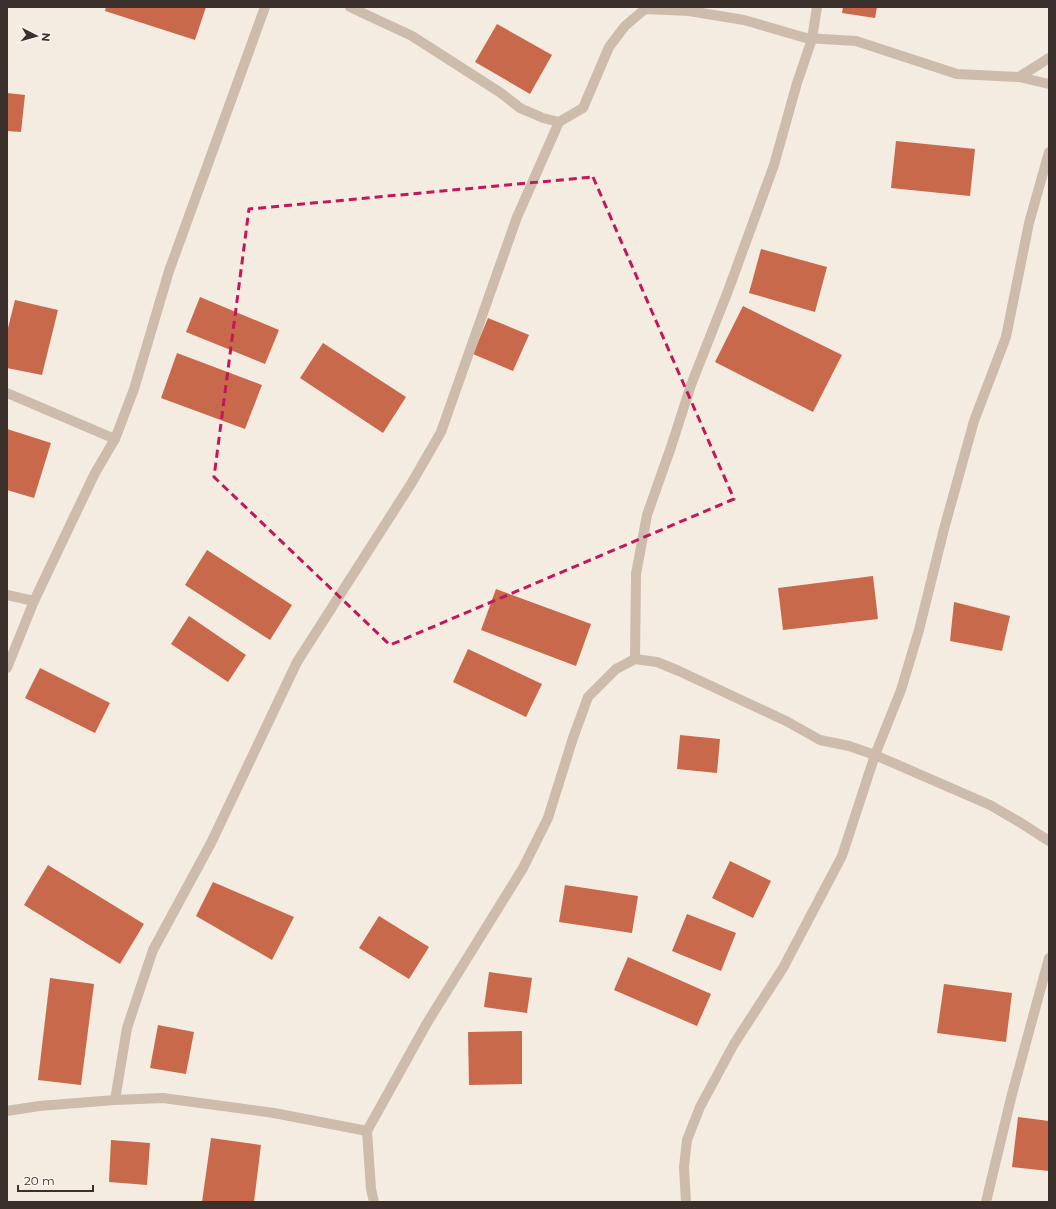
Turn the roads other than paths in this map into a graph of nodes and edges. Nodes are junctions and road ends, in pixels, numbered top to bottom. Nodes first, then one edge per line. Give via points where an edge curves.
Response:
1 (265, 7) edge
2 (350, 7) edge
3 (817, 7) edge
4 (646, 8) edge
5 (812, 39) junction
6 (1049, 58) edge
7 (1019, 77) junction
8 (1049, 84) edge
9 (558, 122) junction
10 (1049, 152) edge
11 (7, 393) edge
12 (116, 440) junction
13 (7, 595) edge
14 (34, 601) junction
15 (636, 659) junction
16 (7, 668) edge
17 (876, 755) junction
18 (1049, 841) edge
19 (1049, 958) edge
20 (115, 1100) junction
21 (7, 1111) edge
22 (367, 1132) junction
23 (374, 1202) edge
24 (686, 1202) edge
25 (986, 1202) edge

1 - 12 street via 169,271
2 - 9 street via 412,36 520,108
3 - 5 street
4 - 5 street via 744,20
4 - 9 street via 624,26 609,47 583,108
5 - 7 street via 856,41 958,74
5 - 15 street via 774,165 690,385 647,514 636,574
6 - 7 street
7 - 8 street
9 - 20 street via 517,217 441,432 411,484 297,662 211,843 153,950 127,1028
10 - 17 street via 1029,223 1006,337 974,421 919,630 901,690
11 - 12 street
12 - 14 street via 95,473
13 - 14 street
14 - 16 street
15 - 17 street via 657,662 679,671 786,721 820,740
15 - 22 street via 616,669 588,697 548,818 523,868 427,1023
17 - 18 street via 990,805
17 - 24 street via 842,856 783,968 734,1044 700,1107 687,1140 684,1167
19 - 25 street
20 - 21 street
20 - 22 street via 162,1098 274,1113
22 - 23 street

